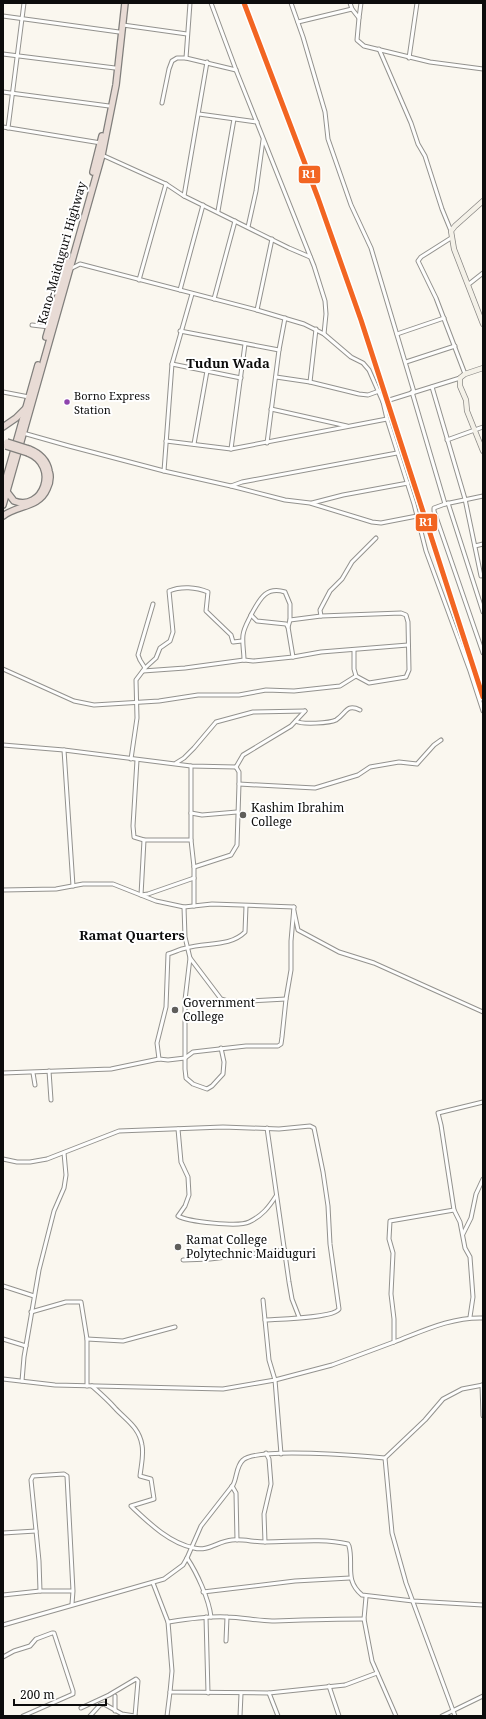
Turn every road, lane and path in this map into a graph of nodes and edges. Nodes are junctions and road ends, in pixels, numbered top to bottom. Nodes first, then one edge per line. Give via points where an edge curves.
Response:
1 (24, 3) edge
2 (122, 3) edge
3 (125, 3) edge
4 (190, 3) edge
5 (211, 3) edge
6 (292, 3) edge
7 (350, 3) edge
8 (361, 3) edge
9 (417, 3) edge
10 (352, 9) junction
11 (3, 16) edge
12 (22, 18) junction
13 (359, 18) junction
14 (298, 22) junction
15 (122, 25) junction
16 (119, 32) junction
17 (187, 34) junction
18 (378, 49) junction
19 (3, 54) edge
20 (18, 56) junction
21 (186, 58) junction
22 (409, 58) junction
23 (207, 62) junction
24 (115, 68) junction
25 (483, 69) edge
26 (236, 70) junction
27 (3, 92) edge
28 (13, 94) junction
29 (162, 103) dead end
30 (109, 106) junction
31 (199, 114) junction
32 (234, 119) junction
33 (257, 122) junction
34 (3, 127) edge
35 (8, 128) junction
36 (263, 138) junction
37 (101, 142) junction
38 (102, 155) junction
39 (166, 184) junction
40 (184, 196) junction
41 (483, 201) edge
42 (203, 205) junction
43 (218, 211) junction
44 (235, 221) junction
45 (248, 227) junction
46 (451, 231) junction
47 (451, 238) junction
48 (272, 240) junction
49 (73, 255) junction
50 (310, 257) junction
51 (80, 264) junction
52 (70, 269) junction
53 (483, 273) edge
54 (139, 280) junction
55 (469, 284) junction
56 (180, 290) junction
57 (192, 294) junction
58 (214, 300) junction
59 (257, 310) junction
60 (285, 318) junction
61 (444, 318) junction
62 (32, 324) dead end
63 (483, 324) edge
64 (49, 327) junction
65 (316, 329) junction
66 (180, 331) junction
67 (324, 334) junction
68 (397, 334) junction
69 (245, 344) junction
70 (455, 346) junction
71 (279, 350) junction
72 (406, 362) junction
73 (172, 364) junction
74 (483, 368) edge
75 (207, 371) junction
76 (465, 374) junction
77 (276, 377) junction
78 (241, 378) junction
79 (460, 378) junction
80 (310, 382) junction
81 (432, 386) junction
82 (379, 391) junction
83 (3, 392) edge
84 (413, 392) junction
85 (29, 397) junction
86 (383, 402) junction
87 (26, 409) junction
88 (271, 409) junction
89 (387, 419) junction
90 (349, 426) junction
91 (3, 427) edge
92 (483, 427) edge
93 (475, 431) junction
94 (23, 433) junction
95 (447, 440) junction
96 (166, 441) junction
97 (267, 442) junction
98 (5, 444) edge
99 (194, 444) junction
100 (231, 449) junction
101 (29, 451) junction
102 (483, 451) edge
103 (397, 453) junction
104 (164, 471) junction
105 (408, 483) junction
106 (231, 486) junction
107 (5, 490) edge
108 (483, 496) edge
109 (465, 499) junction
110 (310, 503) junction
111 (447, 503) junction
112 (3, 505) edge
113 (3, 516) edge
114 (417, 516) junction
115 (376, 538) dead end
116 (483, 544) edge
117 (475, 546) junction
118 (481, 576) dead end
119 (153, 604) dead end
120 (483, 612) edge
121 (251, 615) junction
122 (321, 616) junction
123 (290, 620) junction
124 (288, 627) junction
125 (242, 641) junction
126 (408, 645) junction
127 (482, 648) edge
128 (354, 650) junction
129 (483, 653) edge
130 (293, 657) junction
131 (244, 660) junction
132 (3, 669) edge
133 (144, 669) junction
134 (356, 676) junction
135 (138, 702) junction
136 (360, 710) dead end
137 (483, 711) edge
138 (296, 721) junction
139 (441, 740) dead end
140 (3, 745) edge
141 (64, 750) junction
142 (130, 759) junction
143 (137, 760) junction
144 (175, 763) junction
145 (191, 766) junction
146 (236, 767) junction
147 (239, 784) junction
148 (237, 812) junction
149 (192, 813) junction
150 (144, 840) junction
151 (191, 840) junction
152 (194, 867) junction
153 (194, 878) junction
154 (73, 886) junction
155 (3, 890) edge
156 (141, 895) junction
157 (194, 906) junction
158 (246, 906) junction
159 (184, 907) junction
160 (294, 907) junction
161 (187, 947) junction
162 (190, 958) junction
163 (286, 999) junction
164 (483, 1012) edge
165 (221, 1048) junction
166 (185, 1058) junction
167 (159, 1059) junction
168 (49, 1071) junction
169 (3, 1073) edge
170 (33, 1073) junction
171 (35, 1085) dead end
172 (51, 1100) dead end
173 (483, 1102) edge
174 (267, 1128) junction
175 (178, 1129) junction
176 (64, 1153) junction
177 (3, 1159) edge
178 (483, 1179) edge
179 (276, 1196) junction
180 (454, 1210) junction
181 (463, 1234) junction
182 (284, 1250) junction
183 (183, 1260) dead end
184 (3, 1286) edge
185 (34, 1296) junction
186 (263, 1300) dead end
187 (31, 1312) junction
188 (299, 1317) junction
189 (470, 1317) junction
190 (483, 1318) edge
191 (265, 1320) junction
192 (175, 1327) dead end
193 (3, 1339) edge
194 (88, 1339) junction
195 (394, 1342) junction
196 (26, 1346) junction
197 (3, 1379) edge
198 (275, 1380) junction
199 (22, 1381) junction
200 (482, 1385) edge
201 (87, 1386) junction
202 (92, 1386) junction
203 (483, 1416) edge
204 (266, 1453) junction
205 (281, 1454) junction
206 (385, 1458) junction
207 (232, 1486) junction
208 (36, 1531) junction
209 (3, 1533) edge
210 (237, 1540) junction
211 (265, 1542) junction
212 (191, 1548) junction
213 (187, 1558) junction
214 (350, 1578) junction
215 (153, 1583) junction
216 (40, 1591) junction
217 (73, 1591) junction
218 (203, 1592) junction
219 (3, 1595) edge
220 (366, 1597) junction
221 (413, 1601) junction
222 (72, 1604) junction
223 (483, 1605) edge
224 (206, 1617) junction
225 (211, 1617) junction
226 (227, 1617) junction
227 (364, 1619) junction
228 (168, 1622) junction
229 (3, 1625) edge
230 (226, 1641) dead end
231 (3, 1657) edge
232 (377, 1673) junction
233 (329, 1686) junction
234 (170, 1692) junction
235 (208, 1693) junction
236 (269, 1693) junction
237 (241, 1694) junction
238 (115, 1696) dead end
239 (483, 1696) edge
240 (81, 1708) dead end
241 (452, 1710) junction
242 (115, 1711) junction
243 (121, 1715) edge
244 (24, 1716) edge
245 (90, 1716) edge
246 (135, 1716) edge
247 (167, 1716) edge
248 (240, 1716) edge
249 (278, 1716) edge
250 (339, 1716) edge
251 (396, 1716) edge
252 (442, 1716) edge
253 (455, 1716) edge

1 - 12 street
2 - 16 highway, Kano-Maiduguri Highway
3 - 15 highway, Kano-Maiduguri Highway
4 - 17 street
5 - 26 street
6 - 14 street
7 - 10 street
8 - 13 street
9 - 22 street
10 - 13 street
10 - 14 street
11 - 12 street
12 - 16 street
12 - 20 street
13 - 18 street via 357,40 364,46
14 - 68 street via 325,112 328,139 351,205 370,248
15 - 17 street
15 - 38 highway, Kano-Maiduguri Highway via 116,85
16 - 24 highway, Kano-Maiduguri Highway
17 - 21 street
18 - 22 street
18 - 46 street via 425,156
19 - 20 street
20 - 24 street
20 - 28 street
21 - 23 street
21 - 29 street via 172,61
22 - 25 street
23 - 26 street
23 - 31 street
24 - 30 highway, Kano-Maiduguri Highway
26 - 33 street
27 - 28 street
28 - 30 street
28 - 35 street
30 - 37 highway, Kano-Maiduguri Highway
31 - 32 street
31 - 40 street
32 - 33 street
32 - 43 street
33 - 36 street
34 - 35 street
35 - 37 street
36 - 45 street
36 - 50 street
37 - 64 highway, Kano-Maiduguri Highway
38 - 39 street
38 - 49 highway, Kano-Maiduguri Highway
39 - 40 street
39 - 54 street
40 - 42 street
41 - 46 street
42 - 43 street
42 - 56 street
43 - 44 street
44 - 45 street
44 - 58 street
45 - 48 street
46 - 47 street
47 - 55 street
47 - 61 street via 418,261
48 - 50 street
48 - 59 street
49 - 51 street
49 - 52 highway, Kano-Maiduguri Highway
50 - 67 street via 325,301
51 - 52 street
51 - 54 street
52 - 94 highway, Kano-Maiduguri Highway
53 - 55 street
54 - 56 street
55 - 63 street
56 - 57 street
57 - 58 street
57 - 66 street
58 - 59 street
59 - 60 street
60 - 65 street
60 - 71 street
61 - 68 street
61 - 70 street
62 - 64 street
64 - 85 highway, Kano-Maiduguri Highway
65 - 67 street
65 - 80 street
66 - 69 street
66 - 73 street
67 - 82 street via 370,370
68 - 72 street
69 - 71 street
69 - 78 street
70 - 72 street
70 - 76 street
71 - 77 street
72 - 84 street
73 - 75 street
73 - 96 street
74 - 76 street
75 - 78 street
75 - 99 street
76 - 79 street
77 - 80 street
77 - 88 street
78 - 100 street
79 - 81 street
79 - 93 street via 467,411
80 - 82 street via 359,394 368,395
81 - 84 street
81 - 95 street
82 - 86 street
83 - 85 street
84 - 86 street
84 - 111 street
85 - 87 highway, Kano-Maiduguri Highway
86 - 89 street
87 - 91 highway
87 - 107 highway, Kano-Maiduguri Highway
88 - 90 street
88 - 97 street
89 - 90 street
89 - 103 street
90 - 97 street
92 - 93 street
93 - 95 street
93 - 102 street
94 - 104 street
94 - 107 highway, Kano-Maiduguri Highway
95 - 109 street
96 - 99 street
96 - 104 street
97 - 100 street
98 - 101 highway, bridge
99 - 100 street
101 - 107 highway via 45,468 46,477 42,491 34,499 24,502 14,501
101 - 113 highway via 41,456 47,464 50,476 48,486 37,502
103 - 105 street
103 - 106 street
104 - 106 street
105 - 110 street
105 - 114 street
106 - 110 street via 285,500
107 - 112 highway, Kano-Maiduguri Highway
108 - 109 street
109 - 111 street
109 - 117 street
110 - 114 street via 381,523
111 - 120 street
111 - 127 street via 436,506 434,511
114 - 137 street via 426,551
115 - 122 street via 352,562 342,579 330,590 320,610
116 - 117 street
117 - 118 street
119 - 133 street via 138,655
121 - 123 street via 263,595 282,591 285,592 290,604
121 - 124 street via 257,621 286,624
121 - 125 street
122 - 123 street
122 - 126 street via 401,613 406,615 408,622
123 - 124 street
124 - 130 street
125 - 131 street
125 - 133 street via 233,642 231,635 206,611 208,592 195,588 173,589 169,592 172,637
126 - 128 street
126 - 134 street via 409,670 406,677 368,683
127 - 129 street
128 - 130 street
128 - 134 street
130 - 131 street
131 - 133 street via 185,668
132 - 135 street via 74,701 94,705
133 - 135 street via 136,680
134 - 135 street via 340,686 294,691 266,690 239,695 198,695
135 - 142 street
136 - 138 street via 349,708 336,720 312,724
138 - 144 street via 305,712 253,712 216,722 184,758
138 - 146 street via 278,735 243,755
139 - 147 street via 417,764 399,762 370,767 358,775 315,788
140 - 141 street
141 - 142 street
141 - 154 street
142 - 143 street
143 - 144 street
143 - 150 street via 133,826 134,837
144 - 145 street
145 - 146 street
145 - 149 street
146 - 147 street via 239,772
147 - 148 street
148 - 149 street via 202,815
148 - 152 street via 238,845 231,855
149 - 151 street
150 - 151 street
150 - 156 street
151 - 152 street
152 - 153 street
153 - 156 street
153 - 157 street
154 - 155 street via 56,890
154 - 156 street via 113,884
156 - 159 street
157 - 158 street
157 - 159 street
158 - 160 street
158 - 161 street via 245,932 240,937
159 - 161 street
160 - 163 street via 290,941 291,970
160 - 164 street via 298,930 310,937 339,952 374,963
161 - 162 street
161 - 167 street via 167,956 168,989 157,1043
162 - 163 street via 221,998 228,1002
162 - 166 street via 185,1000
163 - 165 street via 281,1044
165 - 166 street via 193,1052
165 - 166 street via 223,1074 207,1088 188,1081
166 - 167 street
167 - 168 street via 111,1069
168 - 170 street
168 - 172 street
169 - 170 street
170 - 171 street
173 - 180 street via 438,1112
174 - 175 street
174 - 179 street
174 - 188 street via 314,1128 323,1172 339,1309 333,1314
175 - 176 street via 119,1132
175 - 179 street via 181,1162 188,1177 189,1195 178,1216 211,1224 248,1223 267,1210
176 - 177 street via 30,1162
176 - 185 street via 64,1188 54,1211
178 - 181 street via 476,1194 471,1218
179 - 182 street
180 - 181 street
180 - 195 street via 390,1221
181 - 189 street via 465,1248 470,1257 472,1276 473,1297
182 - 183 street
182 - 188 street via 292,1299
184 - 185 street
185 - 187 street
186 - 191 street
187 - 194 street via 79,1301 83,1306
187 - 196 street
188 - 191 street
189 - 190 street
189 - 195 street via 442,1323
191 - 198 street via 269,1360
192 - 194 street via 123,1341
193 - 196 street
194 - 201 street
195 - 198 street via 332,1365
196 - 199 street
197 - 199 street
198 - 202 street via 224,1388
198 - 205 street
199 - 201 street
200 - 203 street
200 - 206 street via 462,1389 443,1399
201 - 202 street
202 - 212 street via 136,1427 140,1437 140,1476 150,1479 154,1499 131,1506 173,1540
204 - 205 street
204 - 207 street via 244,1459
204 - 211 street via 269,1459 271,1484 264,1514
205 - 206 street
206 - 221 street via 392,1533
207 - 210 street via 236,1493
207 - 212 street via 201,1526
208 - 209 street
208 - 216 street
208 - 217 street via 31,1480 33,1476 64,1474 67,1476
210 - 211 street
210 - 212 street via 199,1550
211 - 214 street via 325,1540 348,1544
212 - 213 street
213 - 215 street via 183,1565 164,1579
213 - 218 street via 194,1568
214 - 218 street via 295,1581
214 - 220 street via 358,1592
215 - 222 street
215 - 228 street
216 - 217 street
216 - 219 street
217 - 222 street
218 - 225 street
220 - 221 street
220 - 227 street
221 - 223 street
221 - 241 street
222 - 229 street
224 - 225 street
224 - 228 street
224 - 235 street
225 - 226 street
226 - 227 street via 267,1621
226 - 230 street
227 - 232 street via 372,1661
228 - 234 street via 172,1671
231 - 244 street via 30,1646 36,1639 54,1634 73,1694
232 - 233 street via 345,1685
232 - 251 street
233 - 236 street
233 - 250 street
234 - 235 street
234 - 247 street
235 - 237 street
236 - 237 street
236 - 249 street
237 - 248 street
238 - 242 street
239 - 241 street
240 - 246 street via 136,1679 138,1681
241 - 252 street
241 - 253 street
242 - 243 street
242 - 245 street via 102,1704
243 - 246 street

